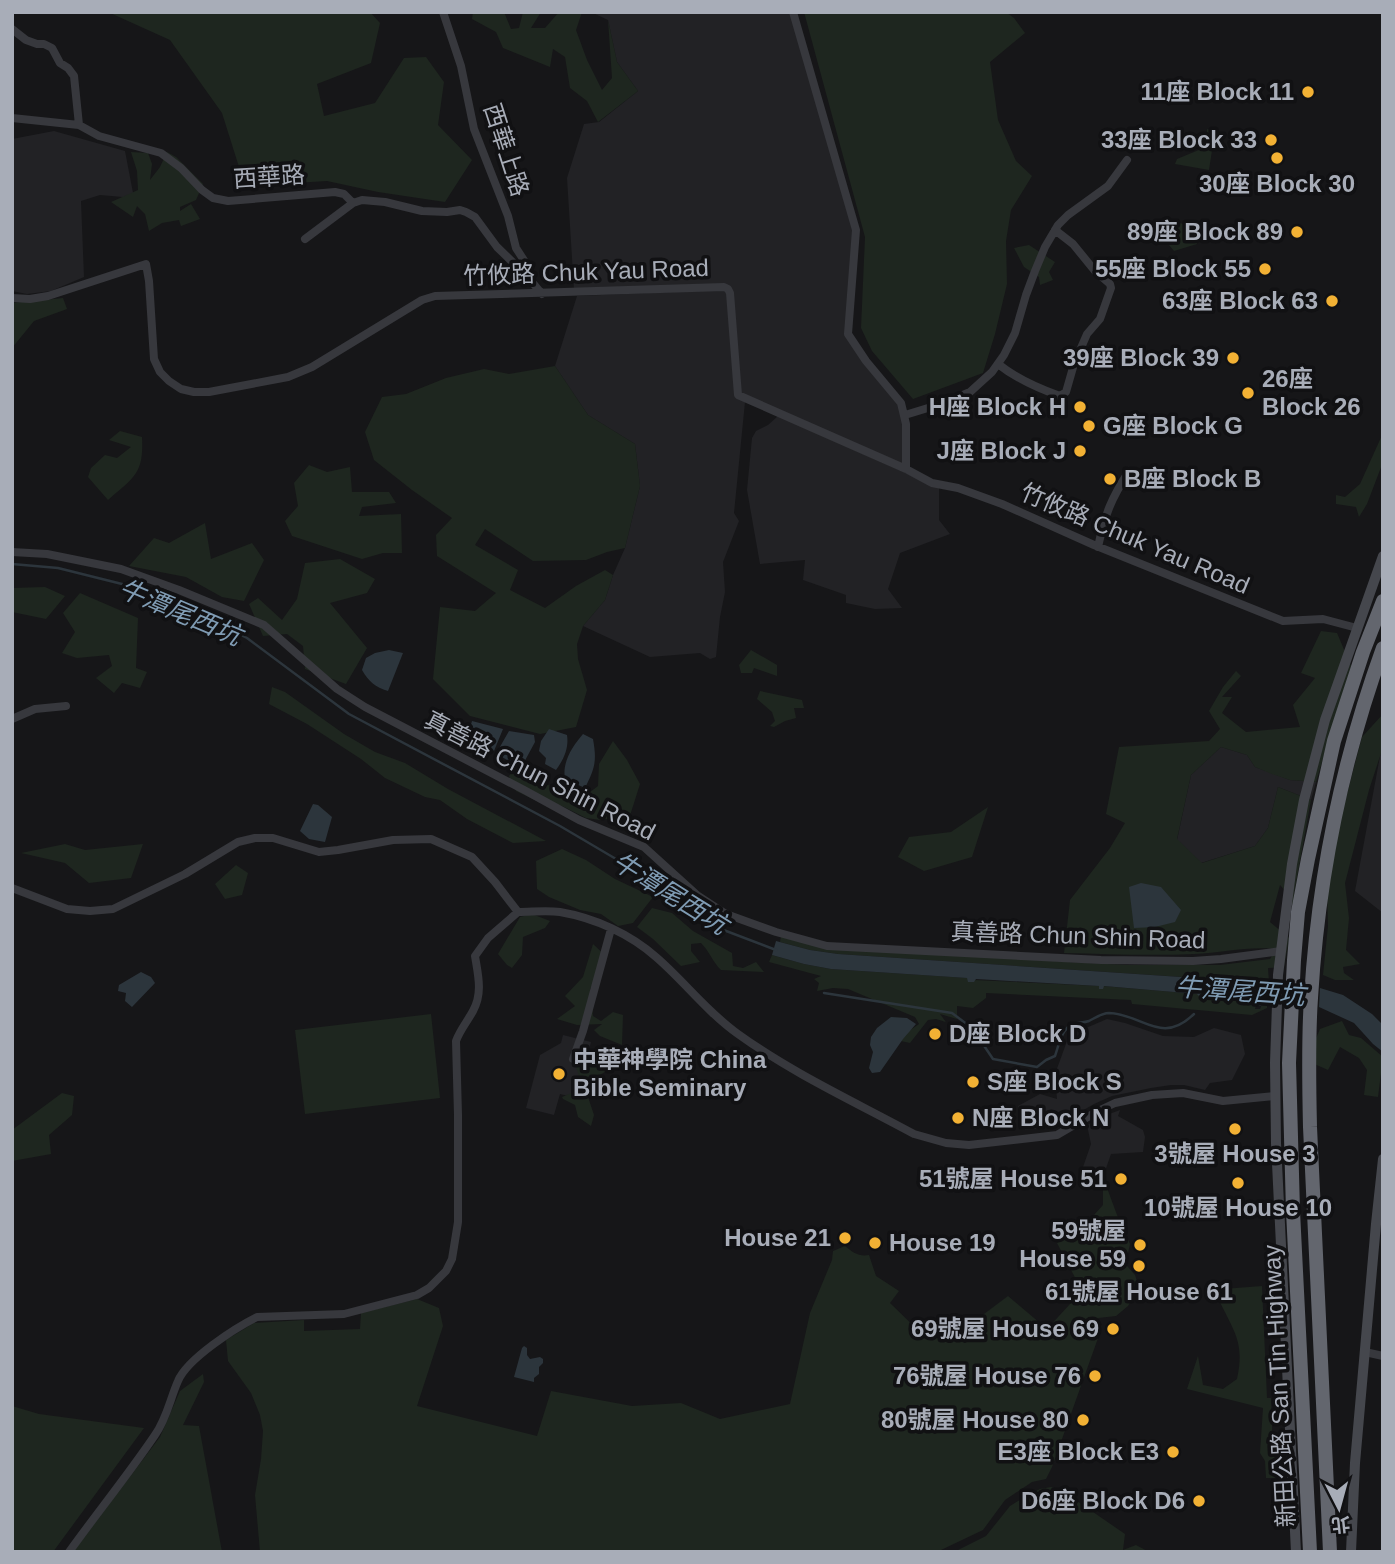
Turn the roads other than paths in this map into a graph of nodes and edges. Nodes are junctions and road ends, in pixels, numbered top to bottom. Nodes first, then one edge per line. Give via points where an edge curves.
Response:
1 (443, 12) edge
2 (793, 12) edge
3 (12, 29) edge
4 (12, 118) edge
5 (79, 125) junction
6 (1127, 160) dead end
7 (353, 203) junction
8 (1055, 230) junction
9 (305, 239) dead end
10 (527, 276) junction
11 (542, 294) junction
12 (12, 298) edge
13 (998, 364) junction
14 (905, 415) junction
15 (906, 469) junction
16 (1129, 471) dead end
17 (1098, 547) junction
18 (12, 552) edge
19 (1383, 556) edge
20 (1383, 601) edge
21 (1357, 628) junction
22 (1383, 648) edge
23 (1379, 660) edge
24 (66, 706) dead end
25 (12, 719) edge
26 (12, 888) edge
27 (518, 912) junction
28 (611, 929) junction
29 (1281, 951) junction
30 (1285, 976) junction
31 (573, 1059) dead end
32 (1275, 1096) junction
33 (1383, 1159) edge
34 (1365, 1352) junction
35 (1383, 1356) edge
36 (69, 1552) edge
37 (1296, 1552) edge
38 (1310, 1552) edge
39 (1330, 1552) edge
40 (1351, 1552) edge

1 - 10 street, 西華上路 via 461,66 474,129 516,248 527,265
2 - 14 street via 856,230 848,334 901,403
3 - 5 street via 26,40 52,48 74,76
4 - 5 street, 西華路
5 - 7 street, 西華路 via 99,136 161,153 213,198 229,201 335,192
6 - 8 street via 1108,186
7 - 9 street
7 - 10 street, 西華路 via 362,200 422,211 466,212
8 - 13 street via 1035,271 1015,333
8 - 13 street via 1110,284 1101,316 1087,334 1063,395 1041,390
10 - 11 street, 西華上路
11 - 12 street, 竹攸路 Chuk Yau Road via 435,296 312,367 288,377 209,392 181,390 160,372 154,359 146,264 48,296
11 - 15 street, 竹攸路 Chuk Yau Road via 728,289 737,395
13 - 14 street via 970,392
14 - 15 street
15 - 17 street, 竹攸路 Chuk Yau Road via 932,483 1002,504
16 - 17 street via 1111,500
17 - 21 street, 竹攸路 Chuk Yau Road via 1283,621 1323,619
18 - 29 street, 真善路 Chun Shin Road via 121,569 264,625 337,689 365,707 579,820 644,847 696,895 726,914 776,932 827,946 1101,960 1193,961
19 - 21 street
20 - 30 highway, 新田公路 San Tin Highway via 1334,741
21 - 29 street via 1304,800
22 - 23 highway, 新田公路 San Tin Highway
23 - 39 highway, 新田公路 San Tin Highway via 1335,814 1309,1023
24 - 25 street via 35,709
26 - 27 street via 68,909 113,909 239,842 255,838 273,838 318,852 431,839 472,857
27 - 28 street via 562,912
27 - 36 street via 475,956 478,1000 456,1041 458,1222 446,1271 417,1295 356,1312 257,1317 196,1358 178,1380 157,1433
28 - 31 street
28 - 32 street via 657,957 735,1032 780,1062 935,1141 969,1145 1057,1135 1115,1103 1161,1094 1223,1101
29 - 30 street
30 - 32 street via 1275,1021
30 - 38 highway, 新田公路 San Tin Highway
32 - 37 street
33 - 34 street
34 - 35 street
34 - 40 street

